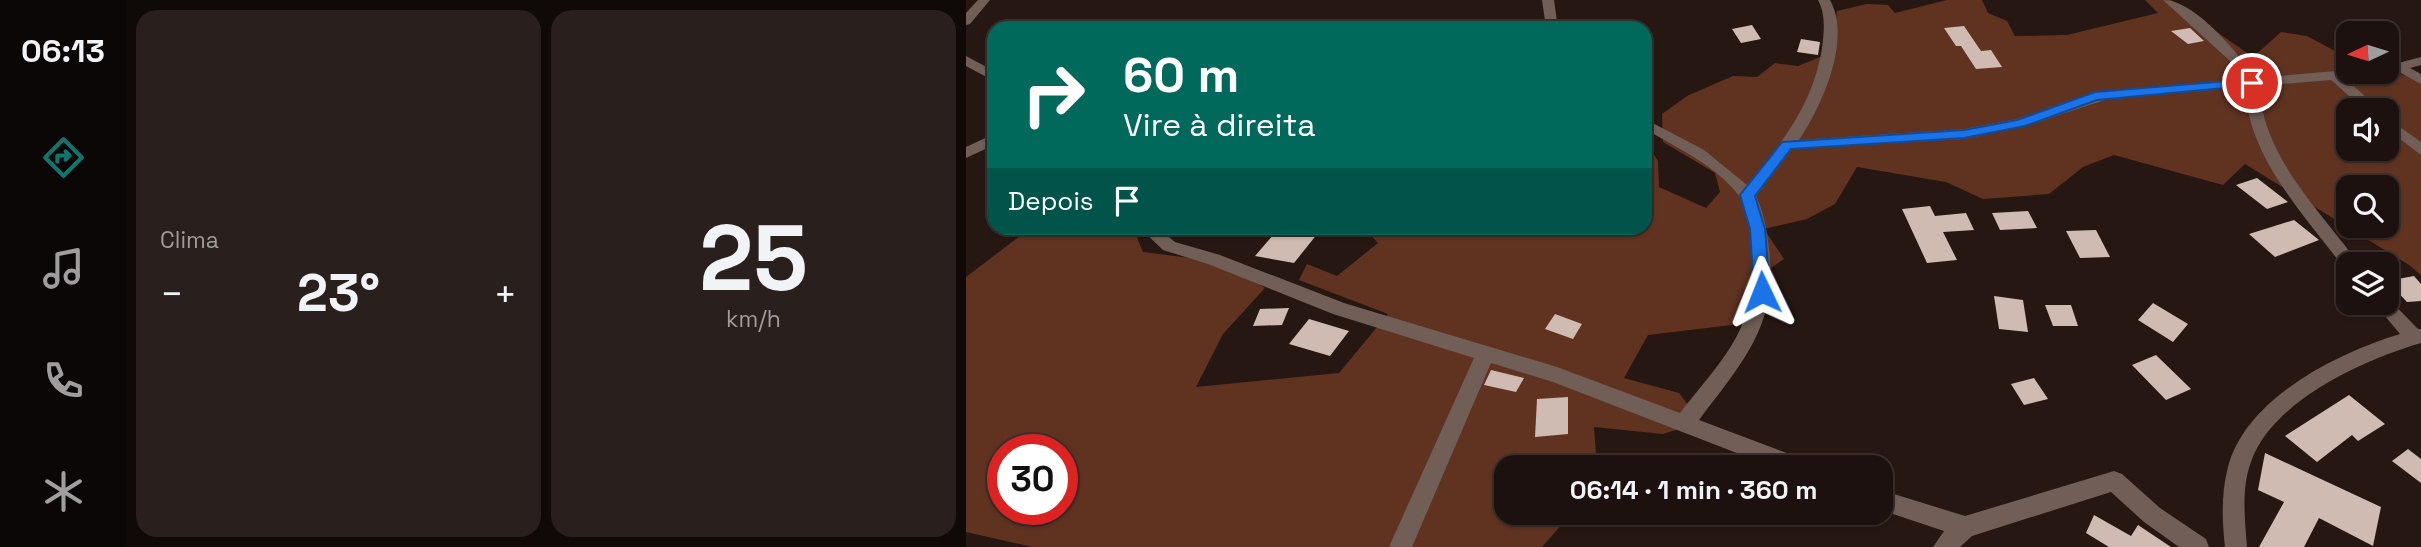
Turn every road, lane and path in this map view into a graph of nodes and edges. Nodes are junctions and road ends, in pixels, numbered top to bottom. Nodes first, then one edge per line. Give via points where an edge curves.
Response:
1 (984, 0) edge
2 (1548, 0) edge
3 (1824, 0) edge
4 (2169, 0) edge
5 (966, 21) edge
6 (1551, 21) edge
7 (966, 60) edge
8 (2421, 61) edge
9 (2399, 66) edge
10 (2399, 71) edge
11 (987, 72) edge
12 (2336, 77) edge
13 (2421, 80) edge
14 (2252, 83) junction
15 (2344, 84) edge
16 (2360, 98) edge
17 (1652, 127) edge
18 (2399, 132) edge
19 (987, 142) edge
20 (1787, 145) junction
21 (2421, 150) edge
22 (966, 153) edge
23 (1748, 195) junction
24 (1155, 235) edge
25 (2341, 252) edge
26 (2395, 315) edge
27 (2417, 337) edge
28 (1486, 352) junction
29 (1685, 423) junction
30 (1766, 455) edge
31 (1893, 504) edge
32 (1965, 527) junction
33 (1400, 547) edge
34 (1944, 547) edge
35 (2198, 547) edge
36 (2235, 547) edge

1 - 5 street
2 - 6 street
3 - 20 street via 1830,19 1824,82
4 - 14 street via 2225,47
7 - 11 street
8 - 9 street
10 - 13 street
12 - 14 street
14 - 20 street via 2095,96 2020,123 1973,133
14 - 25 street via 2259,132 2272,159
15 - 16 street
17 - 23 street via 1722,170
18 - 21 street
19 - 22 street
20 - 23 street
23 - 29 street via 1761,256 1762,292 1755,321
24 - 28 street via 1169,246 1339,309
26 - 27 street
27 - 36 street via 2330,372 2292,395 2263,423 2241,457
28 - 29 street
28 - 33 street
29 - 30 street
31 - 32 street
32 - 34 street
32 - 35 street via 2114,481

